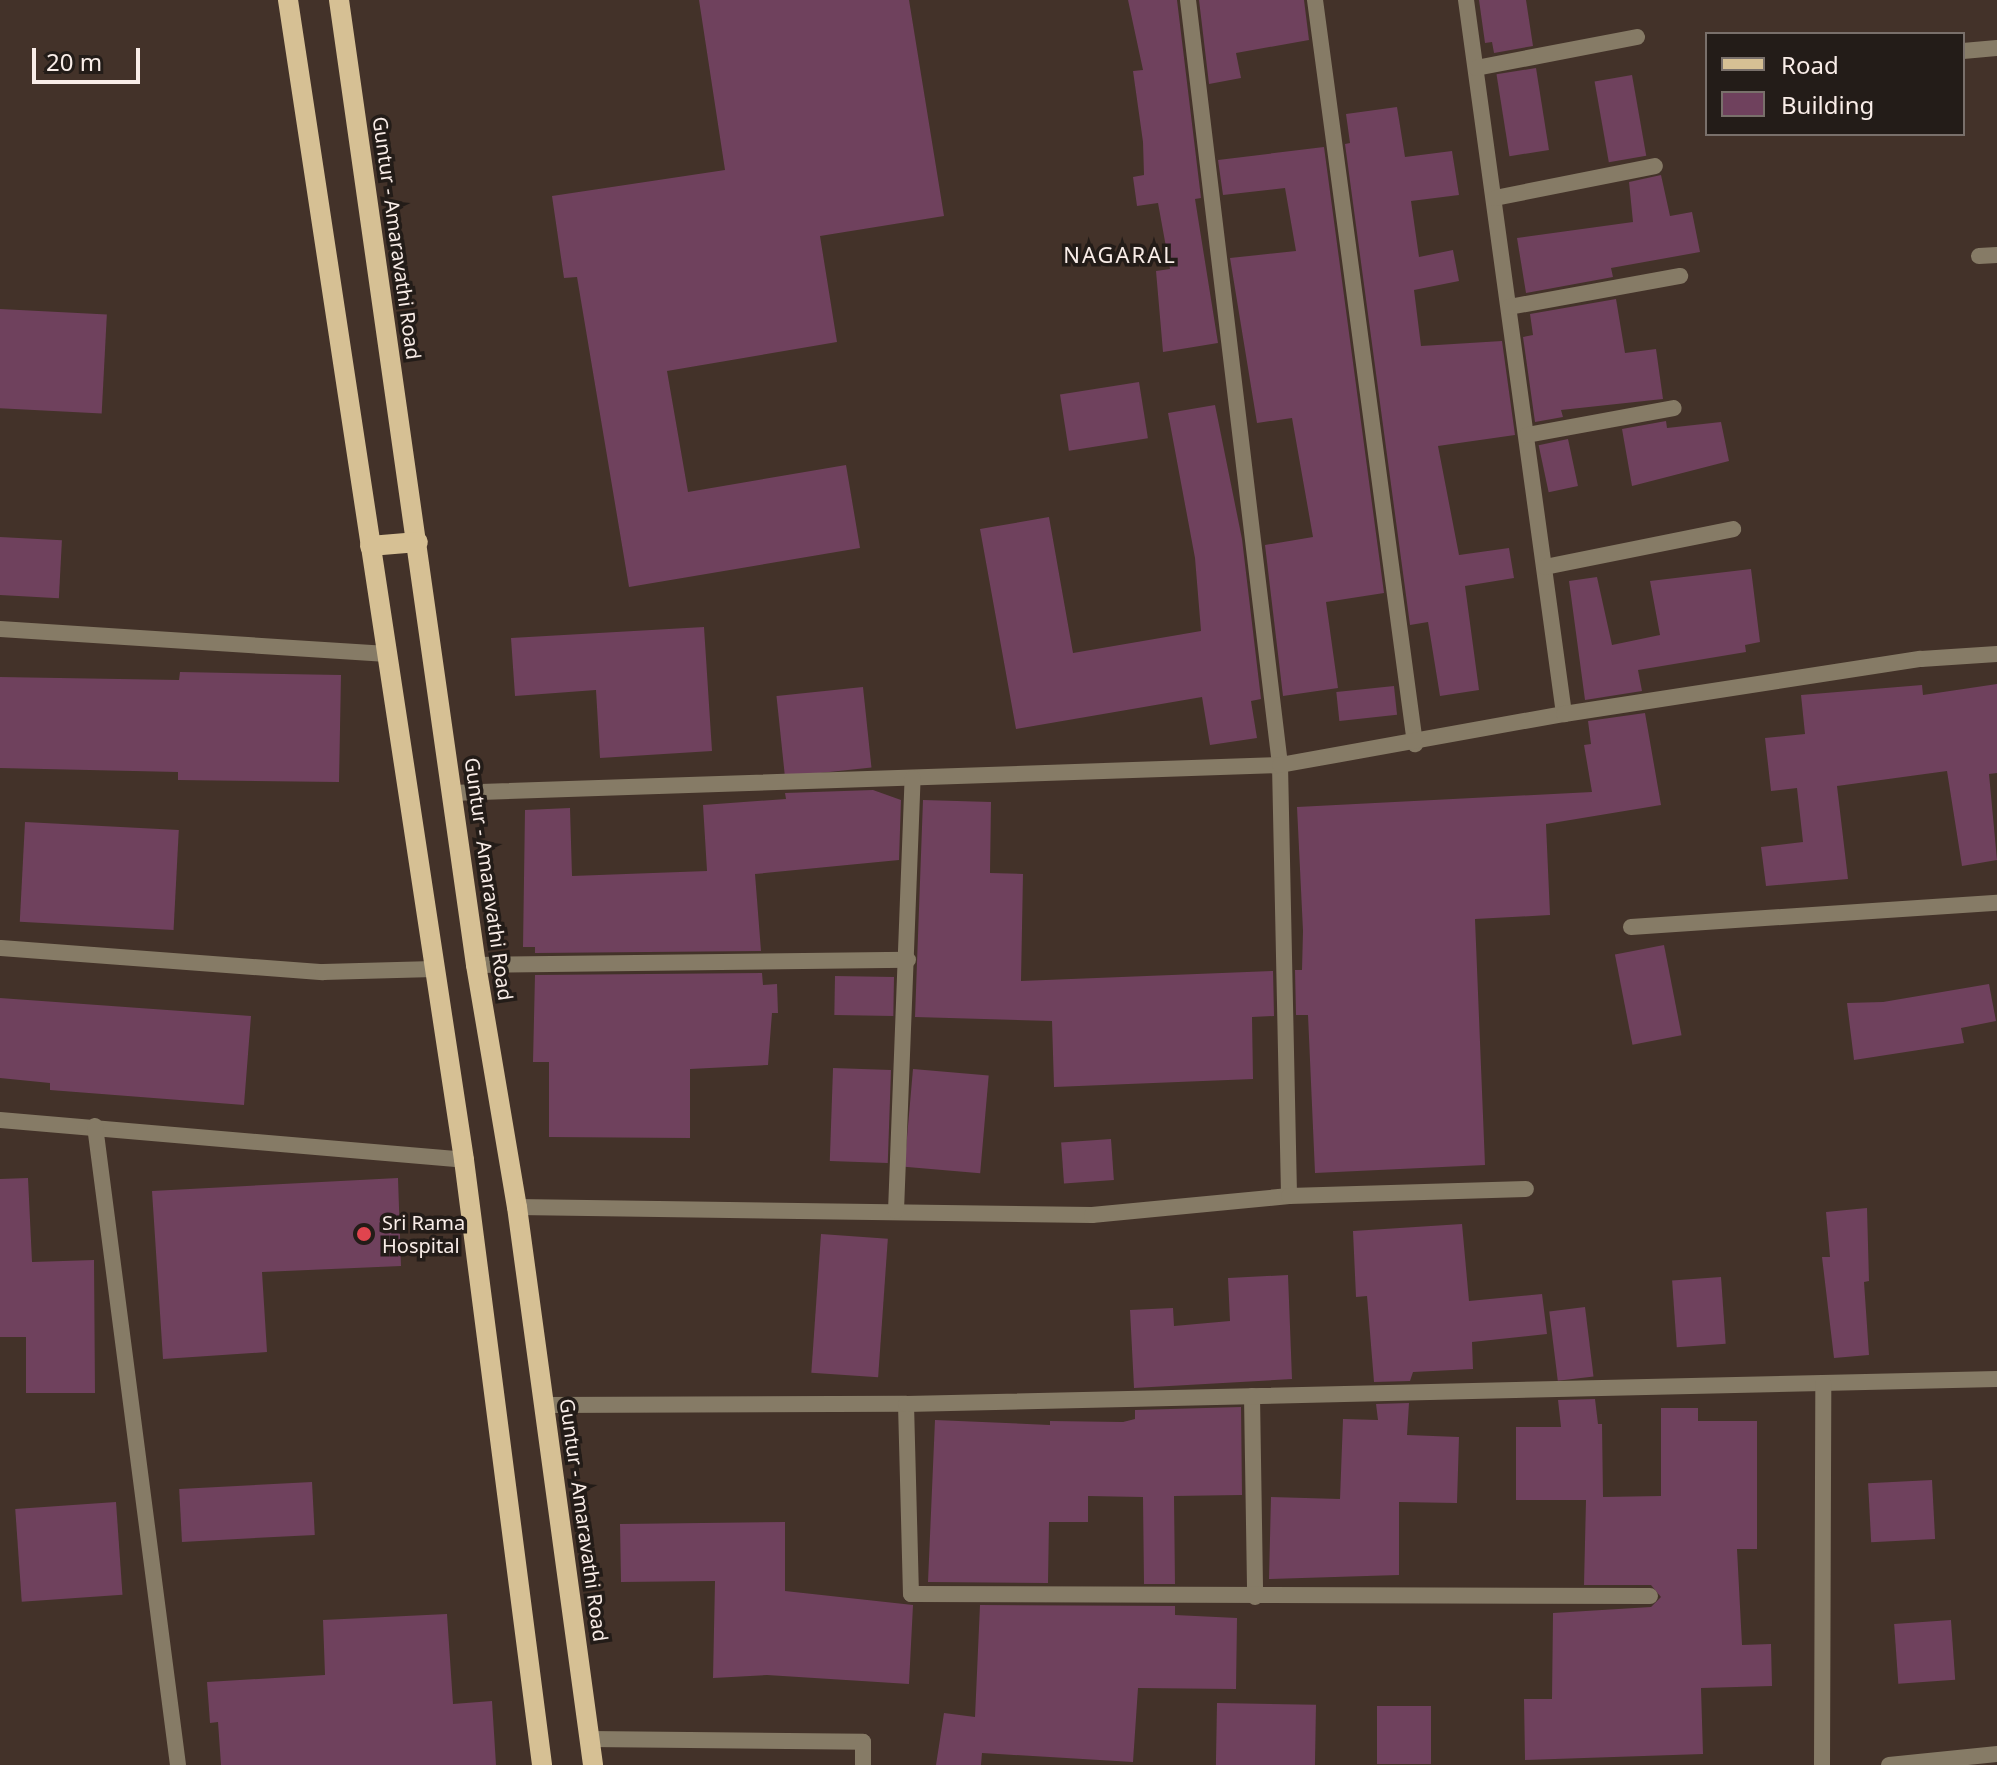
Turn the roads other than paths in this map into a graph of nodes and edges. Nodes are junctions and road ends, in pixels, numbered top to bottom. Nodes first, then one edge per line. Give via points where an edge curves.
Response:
1 (288, 0) edge
2 (339, 0) edge
3 (1188, 0) edge
4 (1315, 0) edge
5 (1466, 0) edge
6 (1637, 37) dead end
7 (1997, 48) edge
8 (1965, 51) edge
9 (1476, 68) junction
10 (1655, 166) dead end
11 (1495, 198) junction
12 (1997, 255) edge
13 (1979, 256) dead end
14 (1680, 276) dead end
15 (1509, 307) junction
16 (1674, 408) dead end
17 (1527, 435) junction
18 (1733, 529) dead end
19 (418, 542) junction
20 (370, 546) junction
21 (1545, 567) junction
22 (0, 629) edge
23 (387, 654) junction
24 (1997, 654) edge
25 (1564, 714) junction
26 (1415, 744) junction
27 (1280, 765) junction
28 (913, 778) junction
29 (451, 793) junction
30 (1997, 903) edge
31 (1631, 927) dead end
32 (1, 948) edge
33 (908, 960) junction
34 (476, 965) junction
35 (434, 969) junction
36 (0, 1120) edge
37 (95, 1126) junction
38 (464, 1160) junction
39 (1526, 1189) dead end
40 (1289, 1196) junction
41 (517, 1207) junction
42 (896, 1211) junction
43 (1997, 1379) edge
44 (1823, 1384) junction
45 (1252, 1396) junction
46 (906, 1404) junction
47 (545, 1405) junction
48 (1650, 1596) dead end
49 (1255, 1597) junction
50 (589, 1739) junction
51 (1997, 1754) edge
52 (178, 1765) edge
53 (542, 1765) edge
54 (593, 1765) edge
55 (863, 1765) edge
56 (1822, 1765) edge
57 (1889, 1765) edge

1 - 20 main road
2 - 19 main road, Guntur - Amaravathi Road
3 - 27 street
4 - 26 street
5 - 9 street
6 - 9 street
7 - 8 street
9 - 11 street
10 - 11 street
11 - 15 street
12 - 13 street
14 - 15 street
15 - 17 street
16 - 17 street
17 - 21 street
18 - 21 street
19 - 20 main road
19 - 29 main road, Guntur - Amaravathi Road
20 - 23 main road
21 - 25 street
22 - 23 street
23 - 35 main road
24 - 25 street via 1921,659
25 - 26 street
26 - 27 street
27 - 28 street
27 - 40 street
28 - 29 street
28 - 33 street
29 - 34 main road, Guntur - Amaravathi Road
30 - 31 street
32 - 35 street via 323,972
33 - 34 street
33 - 42 street
34 - 41 main road, Guntur - Amaravathi Road
35 - 38 main road
36 - 37 street
37 - 38 street
37 - 52 street
38 - 53 main road
39 - 40 street
40 - 42 street via 1092,1215
41 - 42 street
41 - 47 main road, Guntur - Amaravathi Road
43 - 44 street
44 - 45 street
44 - 56 street
45 - 46 street
45 - 49 street
46 - 47 street
46 - 49 street via 911,1594
47 - 50 main road, Guntur - Amaravathi Road
48 - 49 street
50 - 54 main road, Guntur - Amaravathi Road
50 - 55 street via 863,1742
51 - 57 street

